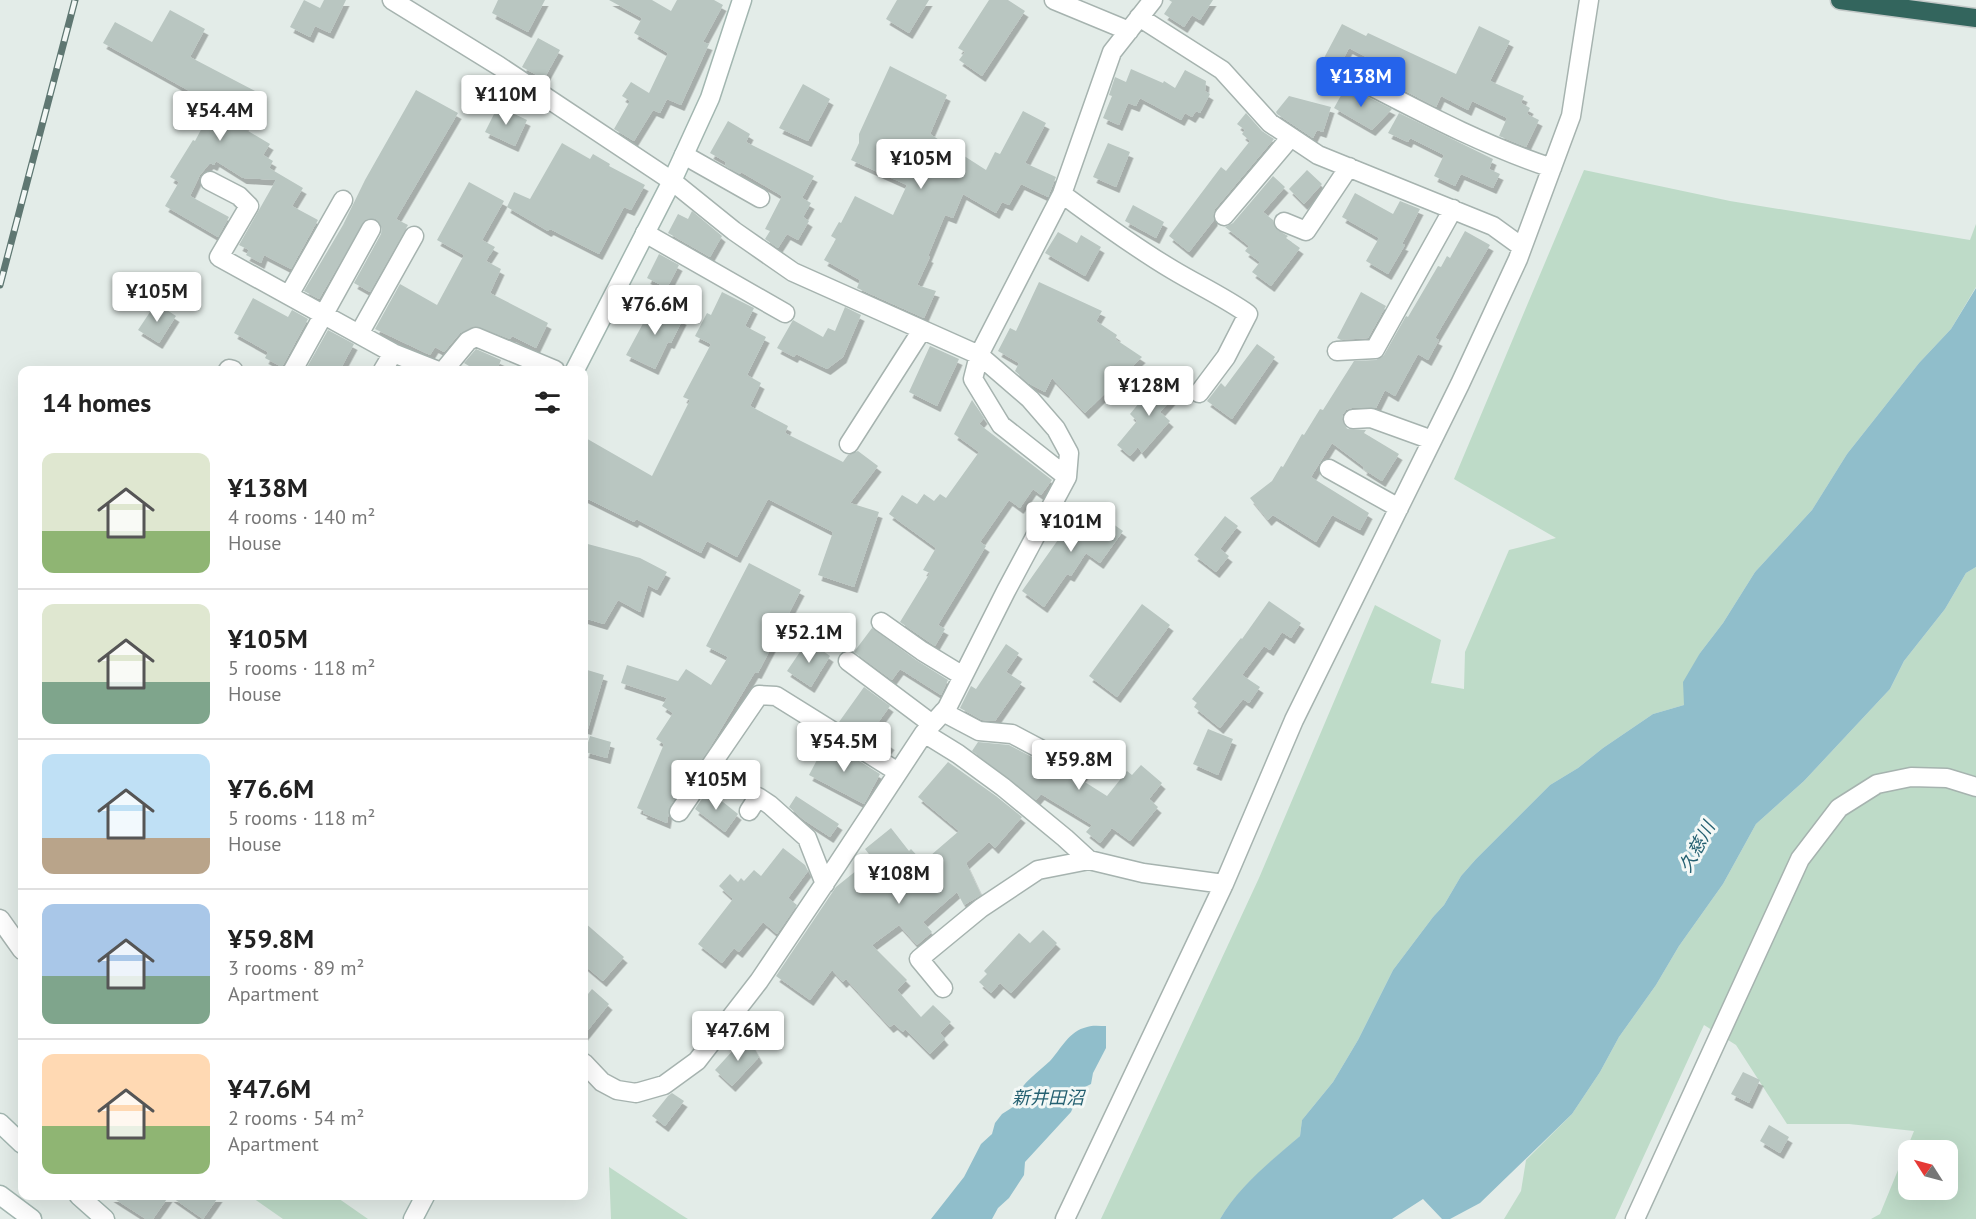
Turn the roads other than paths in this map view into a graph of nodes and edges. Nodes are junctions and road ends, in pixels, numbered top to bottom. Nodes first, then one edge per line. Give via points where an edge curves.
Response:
1 (392, 0) edge
2 (742, 0) edge
3 (1054, 0) edge
4 (1153, 0) edge
5 (1589, 0) edge
6 (1840, 0) edge
7 (1976, 18) edge
8 (1134, 24) junction
9 (1361, 81) dead end
10 (1291, 137) junction
11 (684, 155) junction
12 (1349, 166) junction
13 (1552, 168) junction
14 (210, 181) dead end
15 (672, 181) junction
16 (1062, 194) junction
17 (760, 198) dead end
18 (343, 200) dead end
19 (1453, 209) junction
20 (1224, 216) dead end
21 (1284, 222) dead end
22 (371, 229) dead end
23 (645, 234) junction
24 (414, 236) dead end
25 (1522, 247) junction
26 (289, 295) junction
27 (785, 313) dead end
28 (323, 314) junction
29 (922, 330) junction
30 (359, 334) junction
31 (1337, 351) dead end
32 (393, 353) junction
33 (979, 355) junction
34 (295, 366) edge
35 (385, 366) edge
36 (426, 366) edge
37 (447, 366) edge
38 (545, 366) edge
39 (577, 366) edge
40 (1199, 393) dead end
41 (1353, 419) dead end
42 (1432, 440) junction
43 (849, 444) dead end
44 (1329, 469) dead end
45 (1068, 477) junction
46 (1399, 508) junction
47 (881, 622) dead end
48 (848, 662) dead end
49 (963, 676) junction
50 (933, 723) junction
51 (1070, 768) dead end
52 (898, 772) junction
53 (1976, 787) edge
54 (749, 811) dead end
55 (679, 812) dead end
56 (1089, 860) junction
57 (825, 884) junction
58 (1224, 884) junction
59 (0, 919) edge
60 (18, 944) edge
61 (943, 988) dead end
62 (588, 1067) edge
63 (0, 1123) edge
64 (18, 1140) edge
65 (0, 1195) edge
66 (84, 1200) edge
67 (423, 1200) edge
68 (32, 1219) edge
69 (105, 1219) edge
70 (413, 1219) edge
71 (1065, 1219) edge
72 (1635, 1219) edge

1 - 15 street
2 - 11 street via 710,98
3 - 8 street
4 - 8 street
5 - 13 street via 1571,116
6 - 7 highway
8 - 10 street via 1222,70 1270,123
8 - 16 street via 1112,52
9 - 13 street via 1448,126
10 - 12 street via 1318,155
10 - 20 street
11 - 15 street
11 - 17 street
12 - 19 street
12 - 21 street via 1306,231
13 - 25 street
14 - 26 street via 249,206 219,257
15 - 23 street
15 - 29 street via 793,272
16 - 33 street
16 - 40 street via 1120,236 1248,314 1226,357
18 - 26 street
19 - 25 street via 1493,226
19 - 31 street via 1375,349
22 - 28 street
23 - 27 street
23 - 39 street
24 - 30 street
25 - 42 street
26 - 28 street
28 - 30 street
28 - 34 street
29 - 33 street
29 - 43 street
30 - 32 street
32 - 35 street
32 - 36 street
33 - 45 street via 1030,399 1056,429 1069,453
33 - 45 street via 973,379 1001,425
37 - 38 street via 476,337
41 - 42 street via 1371,418
42 - 46 street
44 - 46 street
45 - 49 street
46 - 58 street via 1294,720
47 - 49 street
48 - 50 street
49 - 50 street
50 - 51 street via 1011,734
50 - 52 street
50 - 56 street via 958,754
52 - 55 street via 777,696 759,694
52 - 57 street
53 - 72 street via 1947,778 1911,777 1877,784 1839,807 1800,859
54 - 57 street via 758,797 807,838
56 - 58 street via 1143,873
56 - 61 street via 1038,870 981,908 919,959
57 - 62 street via 759,981 697,1061 664,1085 636,1093 602,1082
58 - 71 street
59 - 60 street
63 - 64 street
65 - 68 street
66 - 69 street
67 - 70 street

